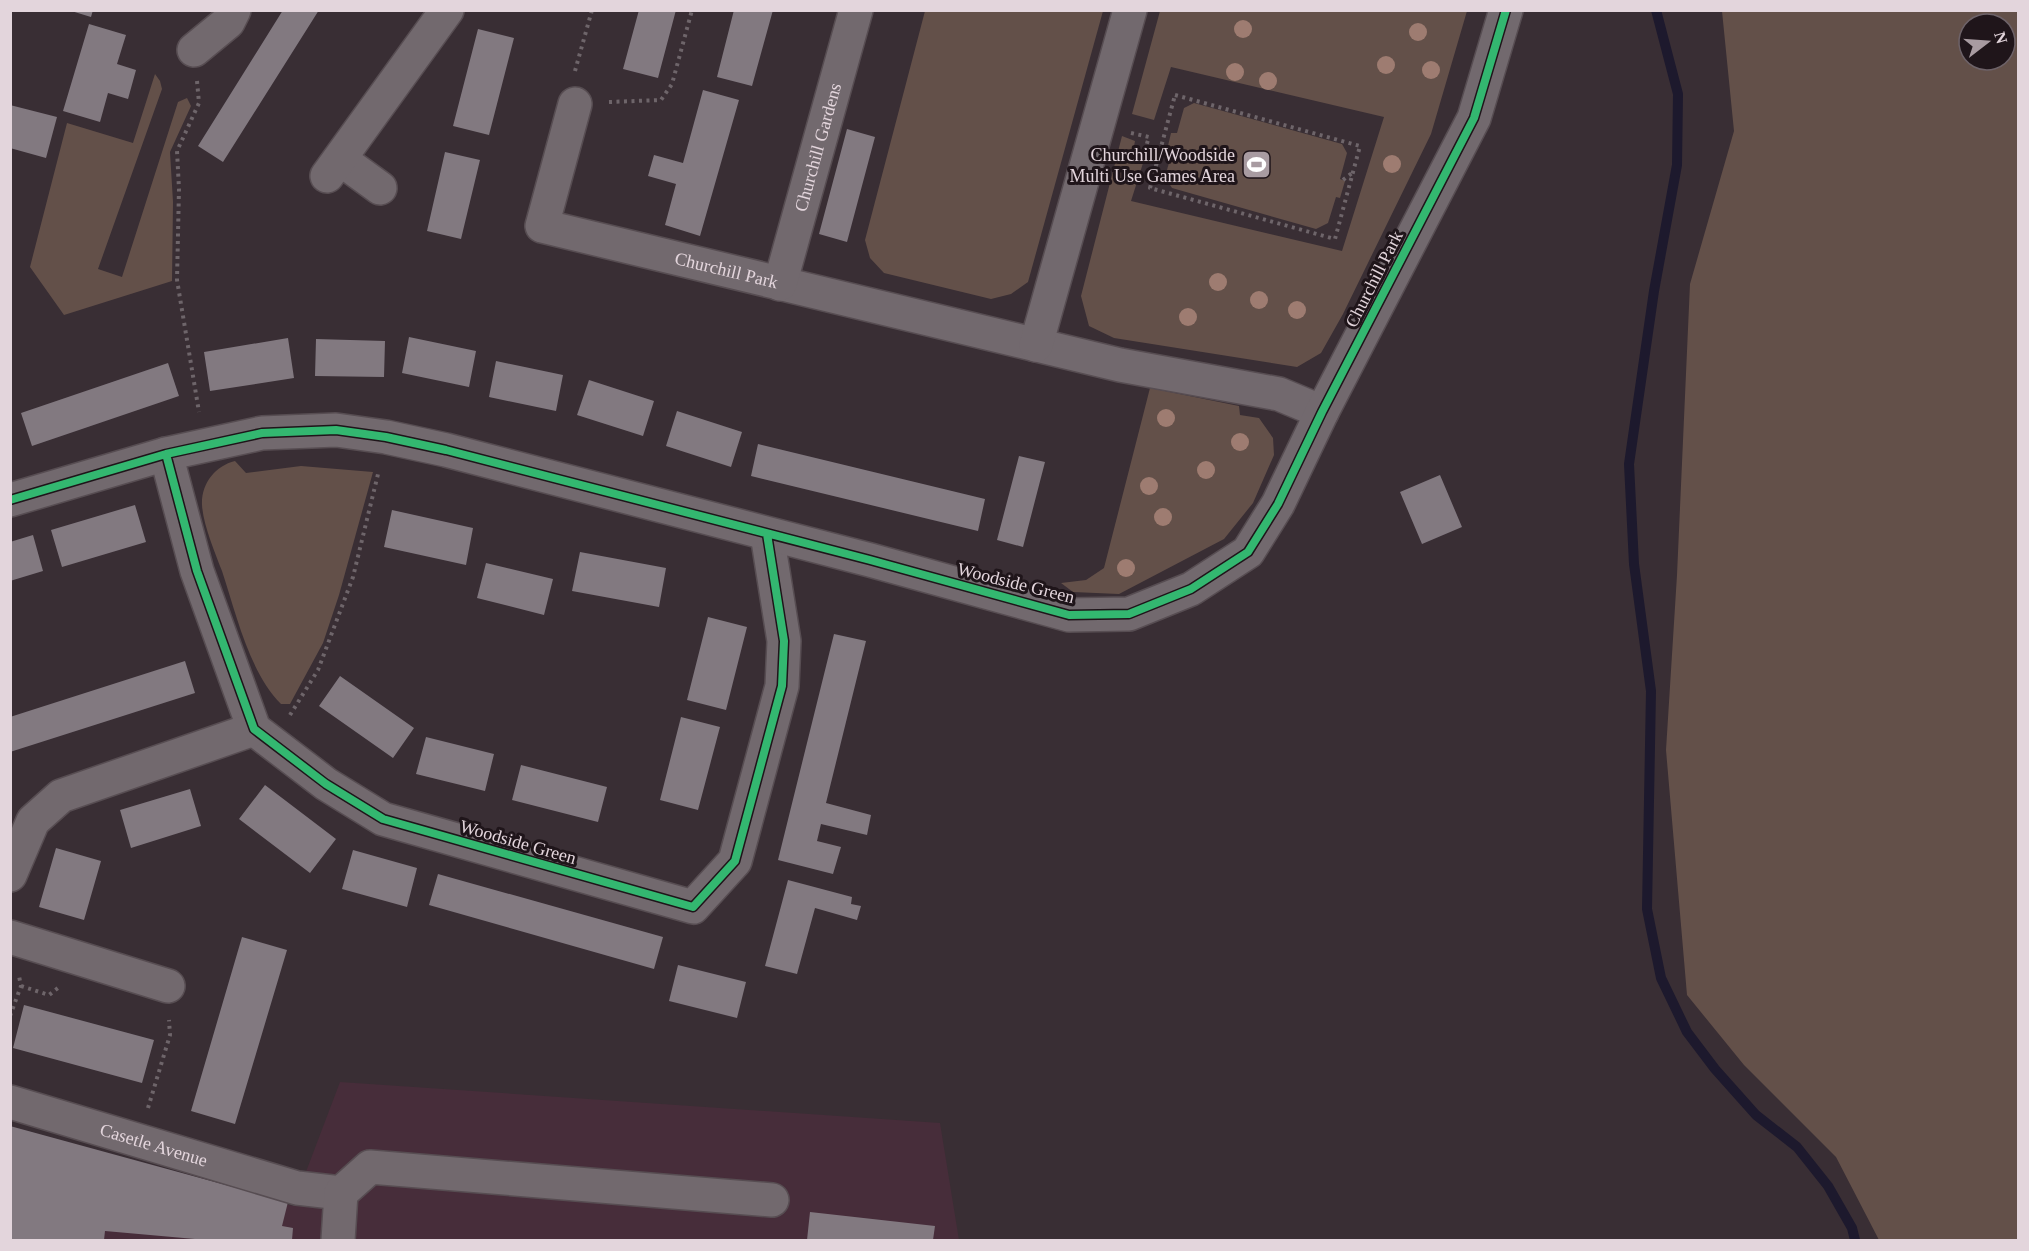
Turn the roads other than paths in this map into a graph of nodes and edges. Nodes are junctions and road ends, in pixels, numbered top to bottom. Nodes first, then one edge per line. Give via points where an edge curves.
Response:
1 (234, 10) edge
2 (447, 10) edge
3 (856, 10) edge
4 (1130, 10) edge
5 (1506, 10) edge
6 (194, 50) road end
7 (575, 104) road end
8 (380, 188) dead end
9 (780, 284) junction
10 (1036, 345) junction
11 (1322, 412) junction
12 (166, 454) junction
13 (10, 501) edge
14 (768, 534) junction
15 (1248, 552) joint
16 (263, 736) junction
17 (10, 875) edge
18 (10, 936) edge
19 (168, 986) road end
20 (10, 1102) edge
21 (342, 1193) junction
22 (772, 1200) dead end
23 (338, 1240) edge

1 - 6 street via 228,22
2 - 8 street via 334,168
3 - 9 street, Churchill Gardens
4 - 10 street
5 - 11 street, Churchill Park via 1474,118
7 - 9 street, Churchill Park via 542,226
9 - 10 street, Churchill Park
10 - 11 street, Churchill Park via 1120,365 1279,394
11 - 15 street, Churchill Park via 1278,504
12 - 13 street, Woodside Green
12 - 14 street, Woodside Green via 262,433 336,430 446,450
12 - 16 street via 197,571
14 - 15 street, Woodside Green via 1069,615 1129,614 1191,589
14 - 16 street, Woodside Green via 784,641 782,686 735,861 693,907 383,819 326,784
16 - 17 street via 61,796 33,821
18 - 19 street
20 - 21 street, Casetle Avenue via 297,1188
21 - 22 street via 370,1167
21 - 23 street

